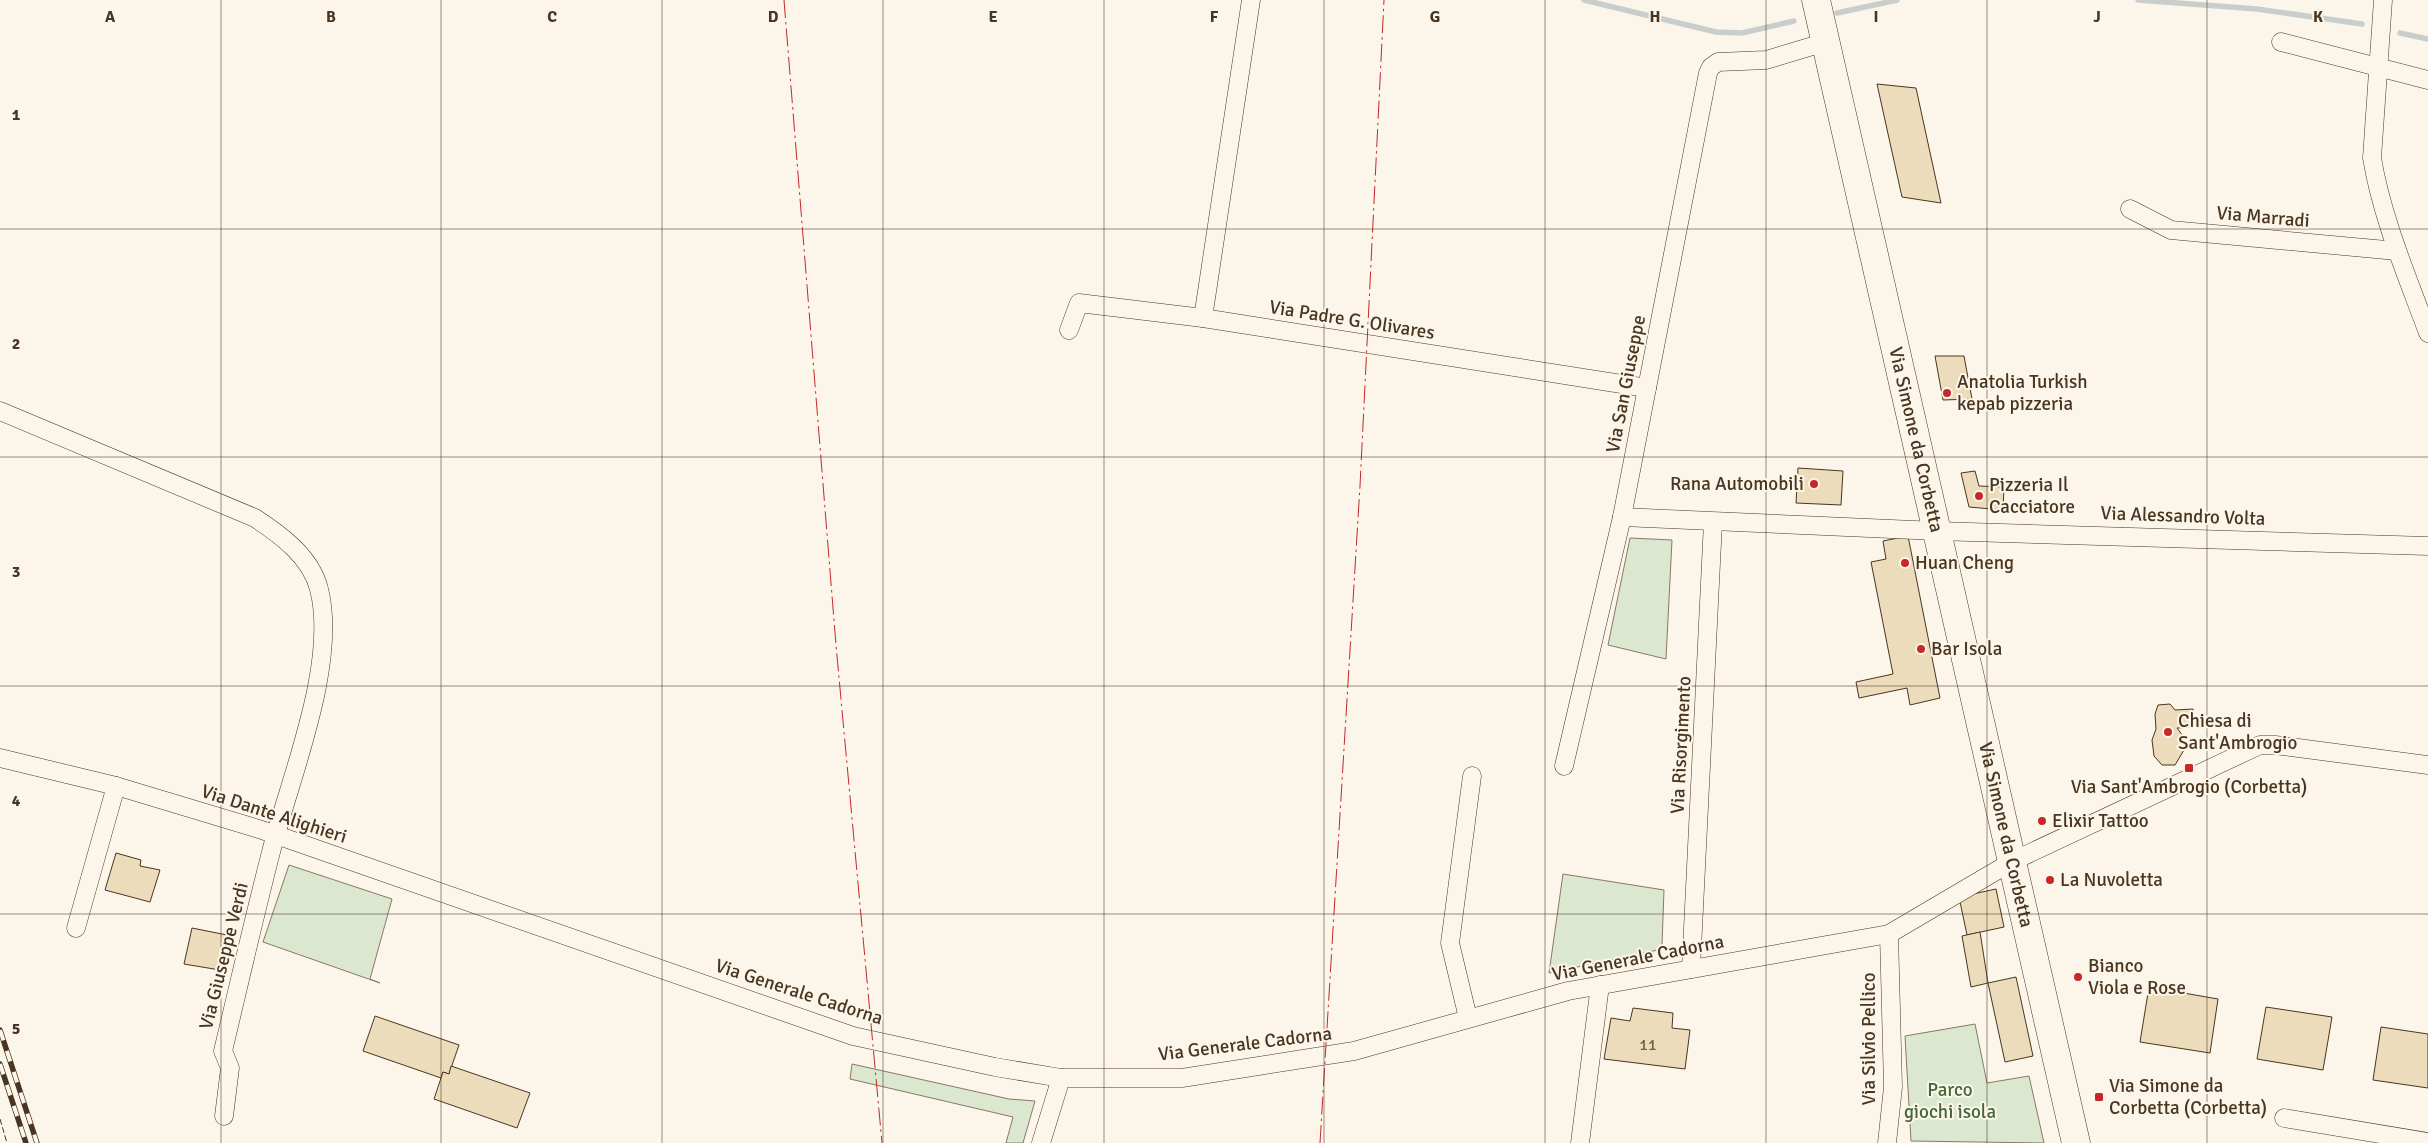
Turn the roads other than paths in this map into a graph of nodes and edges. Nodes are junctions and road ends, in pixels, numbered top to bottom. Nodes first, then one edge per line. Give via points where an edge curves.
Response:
1 (1251, 0) edge
2 (1816, 0) edge
3 (2383, 0) edge
4 (1826, 42) junction
5 (2281, 42) dead end
6 (2379, 68) junction
7 (2428, 80) edge
8 (2130, 209) dead end
9 (2397, 251) junction
10 (1203, 318) junction
11 (1069, 330) dead end
12 (2428, 333) edge
13 (1647, 388) junction
14 (0, 411) edge
15 (1622, 517) junction
16 (1713, 522) junction
17 (1937, 531) junction
18 (2428, 546) edge
19 (0, 758) edge
20 (2428, 765) edge
21 (1564, 766) dead end
22 (1472, 776) dead end
23 (116, 786) junction
24 (276, 836) junction
25 (2013, 861) junction
26 (418, 885) joint
27 (76, 928) dead end
28 (1889, 934) junction
29 (1691, 969) junction
30 (1600, 986) junction
31 (1468, 1018) junction
32 (1061, 1078) junction
33 (224, 1116) dead end
34 (2284, 1118) dead end
35 (2428, 1142) edge
36 (1041, 1143) edge
37 (1580, 1143) edge
38 (1887, 1143) edge
39 (2076, 1143) edge

1 - 10 street
2 - 4 main road, Via Simone da Corbetta
3 - 6 street
4 - 13 street, Via San Giuseppe via 1766,60 1729,60 1711,67
4 - 17 main road, Via Simone da Corbetta
5 - 6 street
6 - 7 street
6 - 9 street via 2372,158
8 - 9 street, Via Marradi via 2171,230
9 - 12 street
10 - 11 street, Via Padre G. Olivares via 1079,303
10 - 13 street, Via Padre G. Olivares
13 - 15 street, Via San Giuseppe
14 - 24 street, Via Giuseppe Verdi via 255,518 287,540 305,562 319,588 322,652 311,713
15 - 16 street
15 - 21 street, Via San Giuseppe
16 - 17 street
16 - 29 street, Via Risorgimento
17 - 18 street, Via Alessandro Volta
17 - 25 main road, Via Simone da Corbetta
19 - 23 street, Via Dante Alighieri
20 - 25 street, Via Generale Cadorna via 2260,745
22 - 31 street via 1450,943
23 - 24 street, Via Dante Alighieri
23 - 27 street
24 - 26 street, Via Dante Alighieri
24 - 33 street, Via Giuseppe Verdi via 223,1051 230,1068
25 - 28 street, Via Generale Cadorna
25 - 39 main road, Via Simone da Corbetta
26 - 32 street, Via Generale Cadorna via 853,1036
28 - 29 street, Via Generale Cadorna
28 - 38 street, Via Silvio Pellico via 1893,1087
29 - 30 street, Via Generale Cadorna
30 - 31 street, Via Generale Cadorna via 1568,991
30 - 37 street
31 - 32 street, Via Generale Cadorna via 1354,1051 1182,1078
32 - 36 street
34 - 35 street

